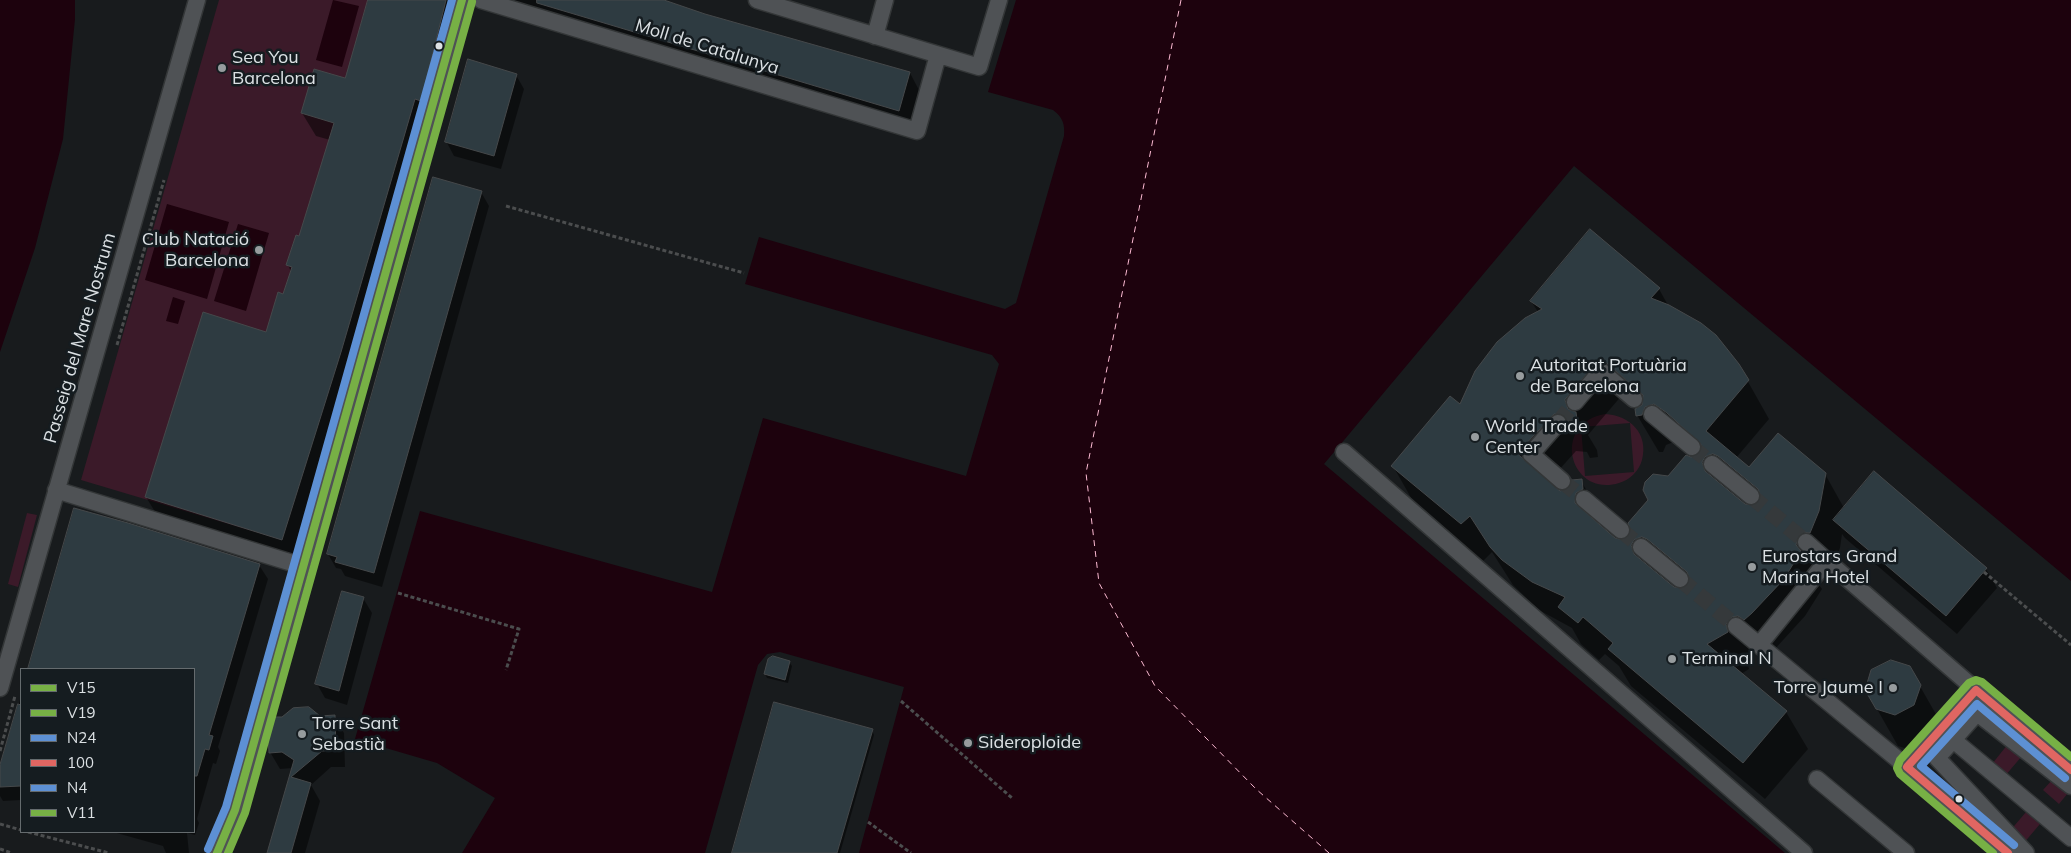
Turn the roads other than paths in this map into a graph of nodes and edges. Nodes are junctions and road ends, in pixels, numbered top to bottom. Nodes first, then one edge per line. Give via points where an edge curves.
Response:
1 (197, 0) edge
2 (462, 0) edge
3 (760, 0) edge
4 (885, 0) edge
5 (999, 0) edge
6 (489, 1) edge
7 (875, 36) junction
8 (938, 55) junction
9 (1634, 399) dead end
10 (1575, 402) tunnel mouth
11 (1652, 414) dead end
12 (1558, 422) tunnel mouth
13 (1692, 447) tunnel mouth
14 (1344, 452) dead end
15 (1712, 464) tunnel mouth
16 (1562, 481) tunnel mouth
17 (56, 490) junction
18 (1751, 496) tunnel mouth
19 (1584, 499) tunnel mouth
20 (1622, 530) tunnel mouth
21 (1806, 542) tunnel mouth
22 (1641, 547) tunnel mouth
23 (1827, 561) junction
24 (302, 566) junction
25 (1680, 580) tunnel mouth
26 (1736, 626) tunnel mouth
27 (1759, 645) junction
28 (0, 688) edge
29 (1976, 690) junction
30 (1950, 736) junction
31 (1907, 768) junction
32 (2071, 770) edge
33 (1817, 779) dead end
34 (2071, 786) edge
35 (2071, 838) edge
36 (217, 853) edge
37 (1804, 853) edge
38 (1906, 853) edge
39 (2008, 853) edge
40 (2026, 853) edge

1 - 17 street, Passeig del Mare Nostrum
2 - 24 street
3 - 7 street
4 - 7 street
5 - 8 street via 979,67
6 - 8 street, Moll de Catalunya via 917,131
7 - 8 street
9 - 10 street via 1601,371
11 - 13 street
12 - 16 street via 1531,454
14 - 37 street
15 - 18 street
17 - 24 street
17 - 28 street, Passeig del Mare Nostrum
19 - 20 street
21 - 23 street
22 - 25 street
23 - 27 street
23 - 29 street
24 - 36 street via 236,810
26 - 27 street
27 - 31 street
29 - 31 street
29 - 32 street
30 - 34 street via 1977,712
30 - 35 street
30 - 40 street via 1938,758
31 - 39 street
33 - 38 street

